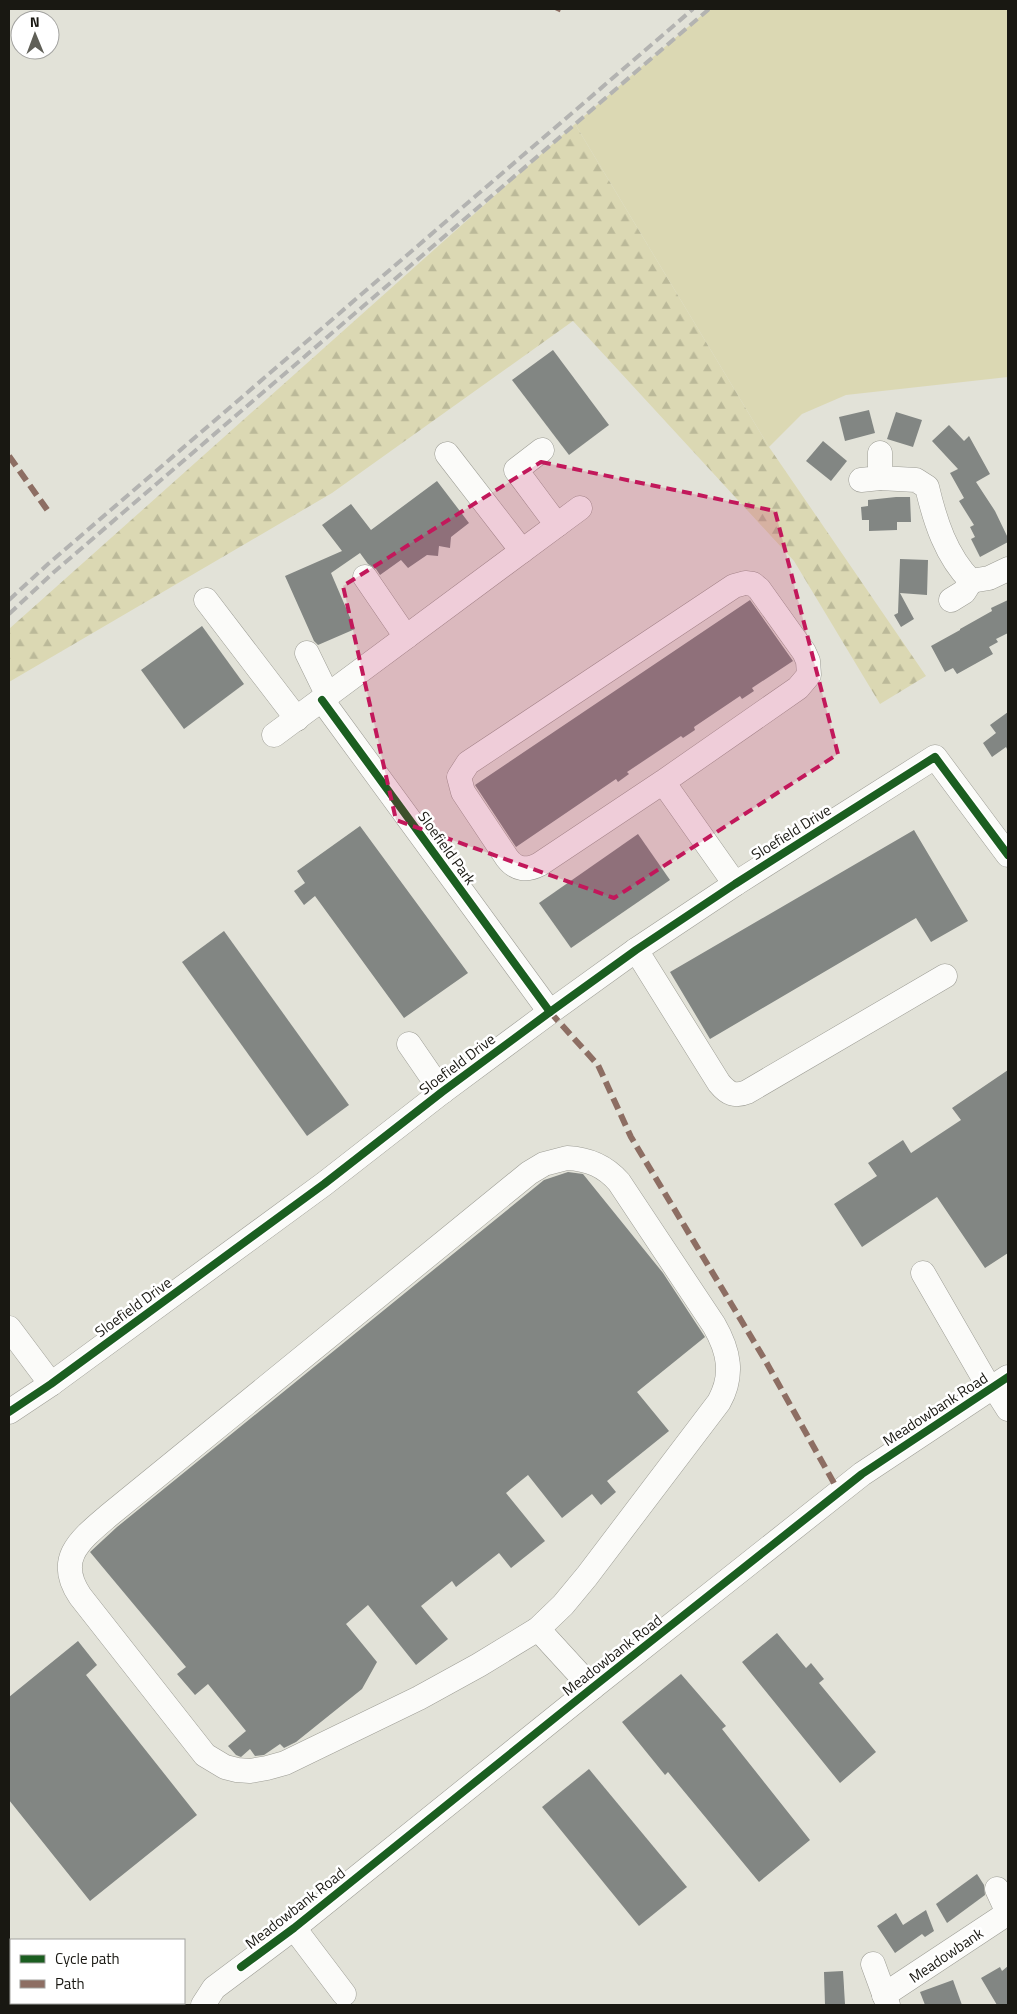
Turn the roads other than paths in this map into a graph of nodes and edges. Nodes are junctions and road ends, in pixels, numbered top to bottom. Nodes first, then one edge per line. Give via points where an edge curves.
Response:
1 (542, 450) dead end
2 (880, 453) dead end
3 (447, 454) dead end
4 (580, 508) dead end
5 (557, 525) junction
6 (522, 551) junction
7 (1008, 569) edge
8 (365, 577) dead end
9 (971, 581) junction
10 (206, 600) dead end
11 (951, 600) dead end
12 (406, 638) junction
13 (307, 653) dead end
14 (325, 698) junction
15 (296, 718) junction
16 (274, 735) dead end
17 (663, 782) junction
18 (1008, 855) edge
19 (735, 884) junction
20 (636, 950) junction
21 (945, 976) dead end
22 (550, 1012) junction
23 (409, 1044) dead end
24 (442, 1092) junction
25 (923, 1273) dead end
26 (9, 1328) edge
27 (51, 1384) junction
28 (997, 1385) edge
29 (1008, 1409) edge
30 (9, 1412) edge
31 (538, 1629) junction
32 (592, 1688) junction
33 (997, 1890) dead end
34 (1008, 1913) edge
35 (294, 1928) junction
36 (873, 1964) dead end
37 (344, 1994) dead end
38 (215, 1999) edge
39 (886, 2000) edge

1 - 5 street via 516,470
2 - 9 street via 870,479 916,480 926,487 942,538
3 - 6 street
4 - 5 street
5 - 6 street
6 - 12 street
7 - 9 street via 989,578
8 - 12 street
9 - 11 street via 964,592
10 - 15 street
12 - 14 street
13 - 14 street, Sloefield Park
14 - 15 street
14 - 22 street, Sloefield Park
15 - 16 street
17 - 17 street via 540,864 523,868 506,858 463,792 459,777 468,764 734,586 745,582 753,584 806,656 810,671 808,679
17 - 19 street
18 - 19 street, Sloefield Drive via 935,757
19 - 20 street, Sloefield Drive
20 - 21 street via 719,1084 730,1094 739,1095
20 - 22 street, Sloefield Drive
22 - 24 street, Sloefield Drive
23 - 24 street
24 - 27 street, Sloefield Drive via 324,1184
25 - 28 street
26 - 27 street
27 - 30 street, Sloefield Drive
28 - 29 street
28 - 32 street, Meadowbank Road via 862,1474
31 - 31 street via 419,1698 285,1764 250,1771 237,1770 225,1767 206,1755 80,1596 71,1581 70,1561 83,1538 108,1516 529,1173 558,1159 582,1159 601,1166 619,1182 720,1334 728,1358 729,1374 723,1395 714,1409 587,1576
31 - 32 street
32 - 35 street, Meadowbank Road
33 - 34 street, Meadowbank
34 - 39 street, Meadowbank
35 - 37 street
35 - 38 street, Meadowbank Road via 241,1967
36 - 39 street, Meadowbank

